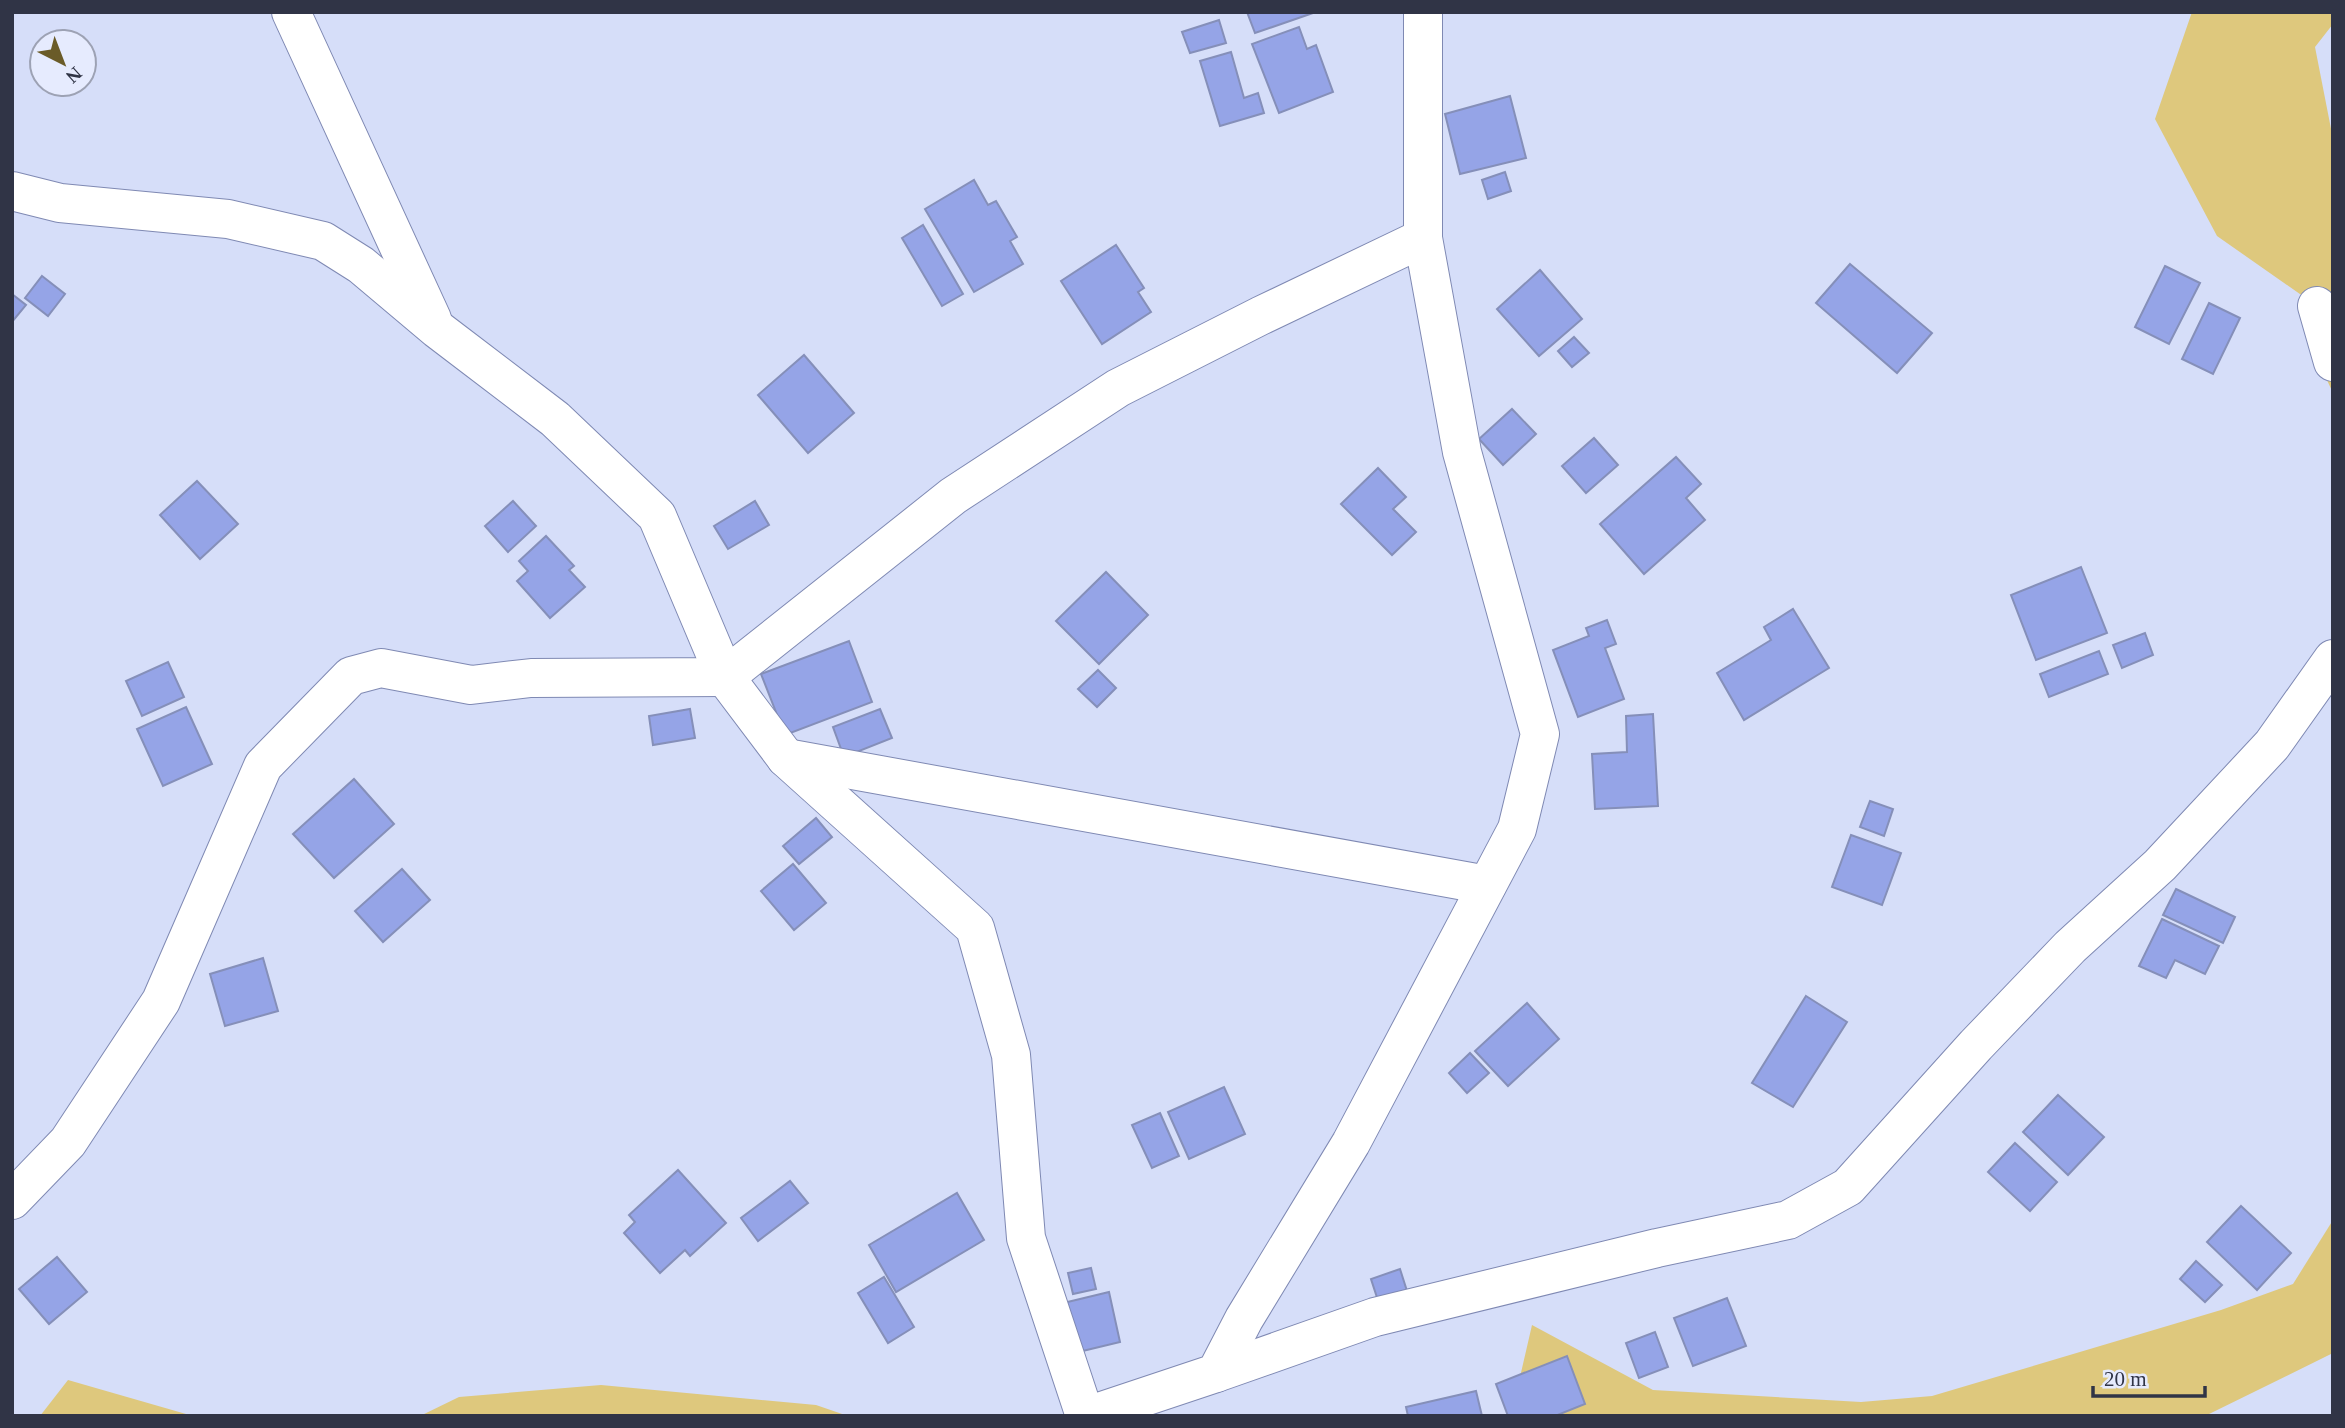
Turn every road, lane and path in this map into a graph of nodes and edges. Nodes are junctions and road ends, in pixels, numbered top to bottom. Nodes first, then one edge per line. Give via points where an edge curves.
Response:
1 (291, 12) edge
2 (1423, 12) edge
3 (12, 191) edge
4 (1423, 238) junction
5 (2318, 306) dead end
6 (437, 329) junction
7 (2333, 362) edge
8 (2333, 659) edge
9 (725, 677) junction
10 (786, 758) junction
11 (1487, 885) junction
12 (12, 1200) edge
13 (1216, 1373) junction
14 (1086, 1416) edge

1 - 6 street
2 - 4 street
3 - 6 street via 60,203 228,219 323,241 361,265
4 - 9 street via 1118,388 953,496
4 - 11 street via 1462,452 1540,734 1517,829
5 - 7 street
6 - 9 street via 555,419 656,516
8 - 13 street via 2272,745 2160,864 2070,947 1848,1187 1788,1220 1375,1317
9 - 10 street
9 - 12 street via 531,678 471,685 381,668 351,677 263,766 161,1001 68,1142
10 - 11 street
10 - 14 street via 975,928 1011,1055 1026,1238
11 - 13 street via 1351,1143
13 - 14 street

